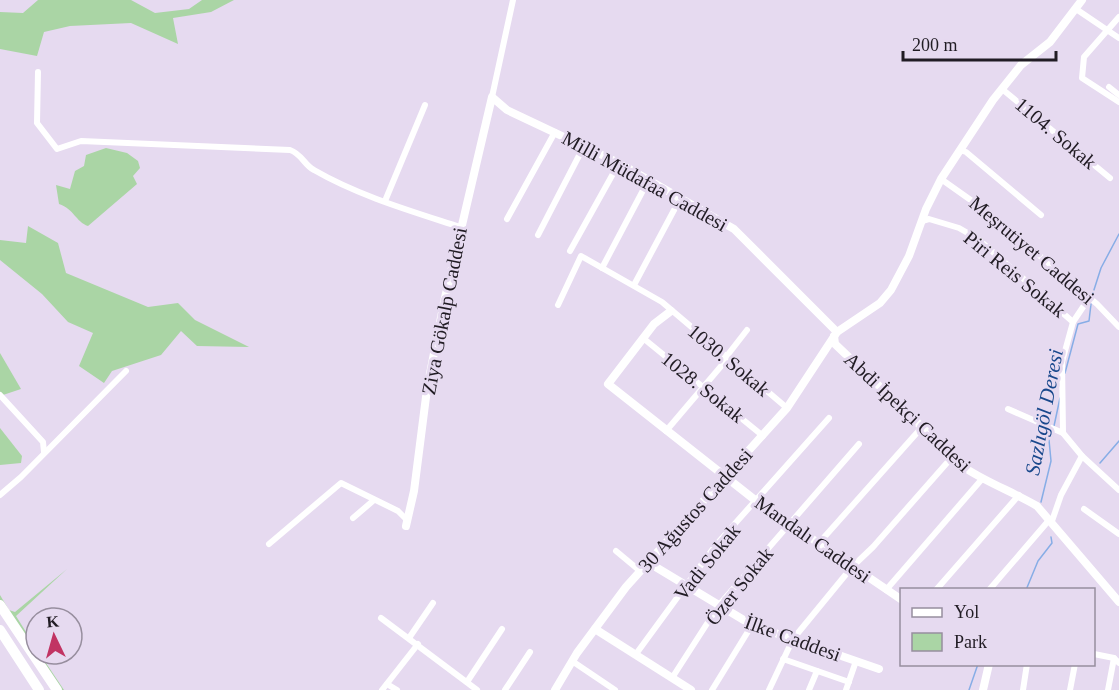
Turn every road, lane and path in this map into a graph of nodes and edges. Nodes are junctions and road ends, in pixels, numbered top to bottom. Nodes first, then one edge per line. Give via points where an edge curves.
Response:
1 (513, 0) edge
2 (1082, 0) edge
3 (1076, 9) junction
4 (1119, 17) edge
5 (1108, 31) junction
6 (1119, 38) edge
7 (38, 72) dead end
8 (1002, 88) junction
9 (492, 97) junction
10 (1119, 102) edge
11 (425, 105) dead end
12 (555, 132) junction
13 (584, 146) junction
14 (960, 150) junction
15 (619, 163) junction
16 (1110, 178) dead end
17 (649, 179) junction
18 (941, 179) junction
19 (681, 197) junction
20 (385, 201) junction
21 (1041, 215) dead end
22 (507, 219) dead end
23 (922, 220) junction
24 (460, 227) junction
25 (538, 235) dead end
26 (570, 251) dead end
27 (602, 268) junction
28 (634, 285) junction
29 (1089, 298) junction
30 (558, 305) dead end
31 (671, 311) junction
32 (1073, 322) junction
33 (1119, 327) edge
34 (747, 330) dead end
35 (836, 334) junction
36 (643, 338) junction
37 (727, 358) junction
38 (126, 371) dead end
39 (704, 387) junction
40 (0, 395) edge
41 (787, 408) junction
42 (1008, 410) dead end
43 (830, 418) dead end
44 (923, 426) junction
45 (666, 431) junction
46 (1062, 433) junction
47 (762, 436) junction
48 (859, 444) dead end
49 (44, 452) junction
50 (953, 456) junction
51 (1082, 456) junction
52 (726, 476) junction
53 (981, 479) junction
54 (1119, 490) edge
55 (0, 495) edge
56 (1019, 495) junction
57 (374, 500) junction
58 (755, 500) junction
59 (1084, 509) dead end
60 (353, 518) dead end
61 (1051, 520) junction
62 (407, 523) joint
63 (790, 523) junction
64 (1119, 534) edge
65 (819, 543) junction
66 (269, 544) dead end
67 (616, 551) dead end
68 (649, 562) junction
69 (852, 567) junction
70 (640, 571) junction
71 (688, 584) junction
72 (938, 588) edge
73 (991, 588) edge
74 (886, 590) junction
75 (900, 599) edge
76 (1119, 602) edge
77 (433, 603) dead end
78 (0, 605) edge
79 (719, 605) junction
80 (381, 618) dead end
81 (752, 625) junction
82 (596, 628) junction
83 (502, 629) dead end
84 (0, 630) edge
85 (409, 638) junction
86 (793, 639) junction
87 (418, 644) junction
88 (530, 652) dead end
89 (636, 654) junction
90 (1095, 654) edge
91 (783, 659) junction
92 (1117, 660) edge
93 (572, 661) junction
94 (856, 661) junction
95 (989, 666) edge
96 (1027, 666) edge
97 (1075, 666) edge
98 (879, 669) dead end
99 (818, 671) junction
100 (672, 678) junction
101 (467, 682) junction
102 (849, 682) junction
103 (385, 687) edge
104 (605, 687) edge
105 (39, 690) edge
106 (57, 690) edge
107 (397, 690) edge
108 (477, 690) edge
109 (505, 690) edge
110 (555, 690) edge
111 (615, 690) edge
112 (691, 690) edge
113 (712, 690) edge
114 (770, 690) edge
115 (809, 690) edge
116 (846, 690) edge
117 (983, 690) edge
118 (1023, 690) edge
119 (1070, 690) edge
120 (1108, 690) edge

1 - 9 street
2 - 3 street
3 - 5 street
3 - 8 street via 1050,42 1021,65
4 - 5 street
5 - 6 street
5 - 10 street via 1084,57 1082,78
7 - 20 street via 37,123 57,149 81,141 290,150 298,152 311,169
8 - 14 street
8 - 16 street, 1104. Sokak
9 - 12 street, Milli Müdafaa Caddesi via 507,110
9 - 24 street, Ziya Gökalp Caddesi
11 - 20 street
12 - 13 street, Milli Müdafaa Caddesi
12 - 22 street
13 - 15 street, Milli Müdafaa Caddesi
13 - 25 street
14 - 18 street
14 - 21 street
15 - 17 street, Milli Müdafaa Caddesi
15 - 26 street
17 - 19 street, Milli Müdafaa Caddesi
17 - 27 street
18 - 23 street
18 - 29 street, Meşrutiyet Caddesi via 989,213
19 - 28 street
19 - 35 street, Milli Müdafaa Caddesi via 734,229
20 - 24 street
23 - 32 street, Piri Reis Sokak via 959,228 978,238
23 - 35 street via 891,290 880,303
24 - 62 street, Ziya Gökalp Caddesi via 427,389
27 - 28 street, 1030. Sokak
27 - 30 street, 1030. Sokak via 581,256
28 - 31 street, 1030. Sokak
29 - 32 street
29 - 33 street, Meşrutiyet Caddesi
31 - 36 street
31 - 37 street, 1030. Sokak
32 - 46 street via 1062,362
34 - 37 street
35 - 41 street, 30 Ağustos Caddesi
35 - 44 street, Abdi İpekçi Caddesi via 835,344
36 - 39 street, 1028. Sokak
36 - 45 street, Mandalı Caddesi via 608,384
37 - 39 street
37 - 41 street, 1030. Sokak
38 - 49 street
39 - 45 street
39 - 47 street, 1028. Sokak
40 - 49 street via 43,442
41 - 47 street, 30 Ağustos Caddesi
42 - 46 street
43 - 58 street, Vadi Sokak
44 - 50 street, Abdi İpekçi Caddesi
44 - 65 street
45 - 52 street, Mandalı Caddesi
46 - 51 street
47 - 52 street, 30 Ağustos Caddesi
48 - 63 street, Özer Sokak
49 - 55 street
50 - 53 street, Abdi İpekçi Caddesi
50 - 69 street
51 - 54 street
51 - 61 street
52 - 58 street, Mandalı Caddesi
52 - 68 street, 30 Ağustos Caddesi
53 - 56 street, Abdi İpekçi Caddesi
53 - 74 street
56 - 61 street, Abdi İpekçi Caddesi
56 - 72 street
57 - 60 street
57 - 62 street via 398,511
57 - 66 street via 341,483
58 - 63 street, Mandalı Caddesi
58 - 71 street, Vadi Sokak
59 - 64 street
61 - 73 street
61 - 76 street, Abdi İpekçi Caddesi
63 - 65 street, Mandalı Caddesi
63 - 79 street, Özer Sokak
65 - 69 street, Mandalı Caddesi
67 - 70 street
68 - 70 street, 30 Ağustos Caddesi
68 - 71 street, İlke Caddesi
69 - 74 street, Mandalı Caddesi
69 - 86 street
70 - 82 street, 30 Ağustos Caddesi
71 - 79 street, İlke Caddesi
71 - 89 street, Vadi Sokak
74 - 75 street, Mandalı Caddesi
77 - 85 street
78 - 106 highway
79 - 81 street, İlke Caddesi
79 - 100 street, Özer Sokak
80 - 85 street
81 - 86 street, İlke Caddesi
81 - 113 street
82 - 89 street
82 - 93 street, 30 Ağustos Caddesi
83 - 101 street
84 - 105 highway
85 - 87 street
86 - 91 street
86 - 94 street, İlke Caddesi
87 - 101 street
87 - 103 street
88 - 109 street
89 - 100 street
90 - 92 street
91 - 99 street
91 - 114 street
92 - 120 street
93 - 104 street
93 - 110 street, 30 Ağustos Caddesi
94 - 98 street, İlke Caddesi
94 - 102 street
95 - 117 street
96 - 118 street
97 - 119 street
99 - 102 street
99 - 115 street
100 - 112 street
101 - 108 street
102 - 116 street
103 - 107 street
104 - 111 street

